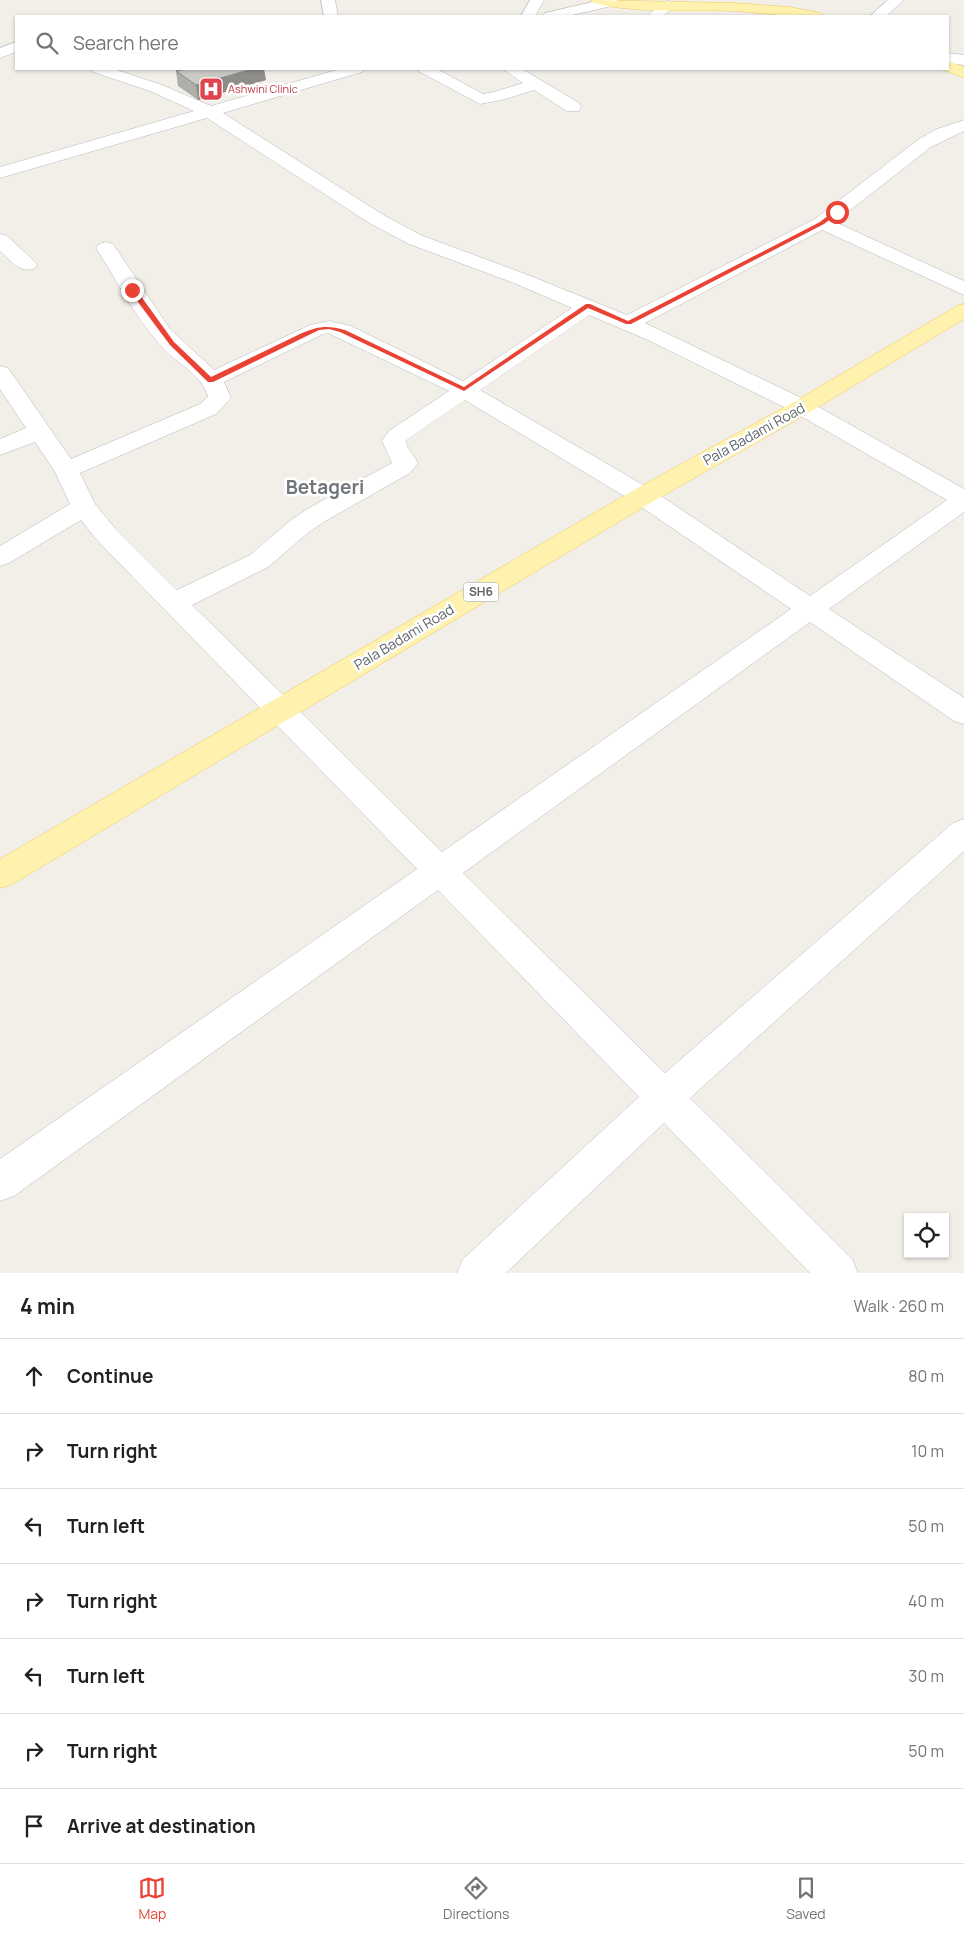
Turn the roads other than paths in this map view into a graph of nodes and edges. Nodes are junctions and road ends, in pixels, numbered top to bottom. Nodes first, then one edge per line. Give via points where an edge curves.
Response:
1 (328, 0) edge
2 (537, 0) edge
3 (897, 0) edge
4 (604, 1) edge
5 (669, 5) junction
6 (331, 15) edge
7 (529, 15) edge
8 (554, 15) edge
9 (655, 15) edge
10 (811, 15) edge
11 (878, 15) edge
12 (0, 36) edge
13 (15, 41) edge
14 (15, 47) edge
15 (0, 53) edge
16 (949, 58) edge
17 (964, 60) edge
18 (949, 66) edge
19 (102, 70) edge
20 (353, 70) edge
21 (428, 70) edge
22 (516, 70) edge
23 (964, 73) edge
24 (537, 84) junction
25 (573, 107) dead end
26 (210, 112) junction
27 (964, 125) edge
28 (0, 173) edge
29 (822, 223) junction
30 (0, 240) edge
31 (106, 248) dead end
32 (28, 265) dead end
33 (964, 289) edge
34 (588, 306) junction
35 (964, 310) edge
36 (628, 323) junction
37 (0, 373) edge
38 (210, 380) junction
39 (464, 390) junction
40 (802, 407) junction
41 (40, 431) junction
42 (0, 448) edge
43 (66, 470) junction
44 (643, 496) junction
45 (964, 500) edge
46 (84, 507) junction
47 (0, 557) edge
48 (175, 602) junction
49 (810, 610) junction
50 (282, 709) junction
51 (964, 713) edge
52 (964, 832) edge
53 (438, 871) junction
54 (0, 875) edge
55 (664, 1098) junction
56 (0, 1182) edge
57 (477, 1273) edge
58 (838, 1273) edge

1 - 6 street
2 - 7 street
3 - 11 street
4 - 5 main road
4 - 8 street
5 - 9 street
5 - 10 main road via 752,7
12 - 13 street
14 - 15 street
16 - 17 street
18 - 23 main road
19 - 26 street via 156,88
20 - 26 street
21 - 24 street via 480,99
22 - 24 street
24 - 25 street
26 - 28 street
26 - 34 street via 378,220 416,240
27 - 29 street via 925,143
29 - 33 street
29 - 36 street
30 - 32 street
31 - 38 street via 155,323
34 - 36 street
34 - 39 street
35 - 40 main road, Pala Badami Road / SH6
36 - 40 street
37 - 41 street
38 - 39 street via 304,334 329,327
38 - 43 street via 219,390 220,398 208,409
39 - 44 street
39 - 48 street via 397,436 395,446 406,462 401,468 318,514 259,560
40 - 44 main road, Pala Badami Road / SH6
40 - 45 street
41 - 42 street
41 - 43 street
43 - 46 street
44 - 49 street
44 - 50 main road, Pala Badami Road / SH6
45 - 49 street
46 - 47 street
46 - 48 street via 105,533
48 - 50 street
49 - 51 street
49 - 53 street
50 - 53 street
50 - 54 main road, Pala Badami Road / SH6
52 - 55 street
53 - 55 street
53 - 56 street
55 - 57 street
55 - 58 street

